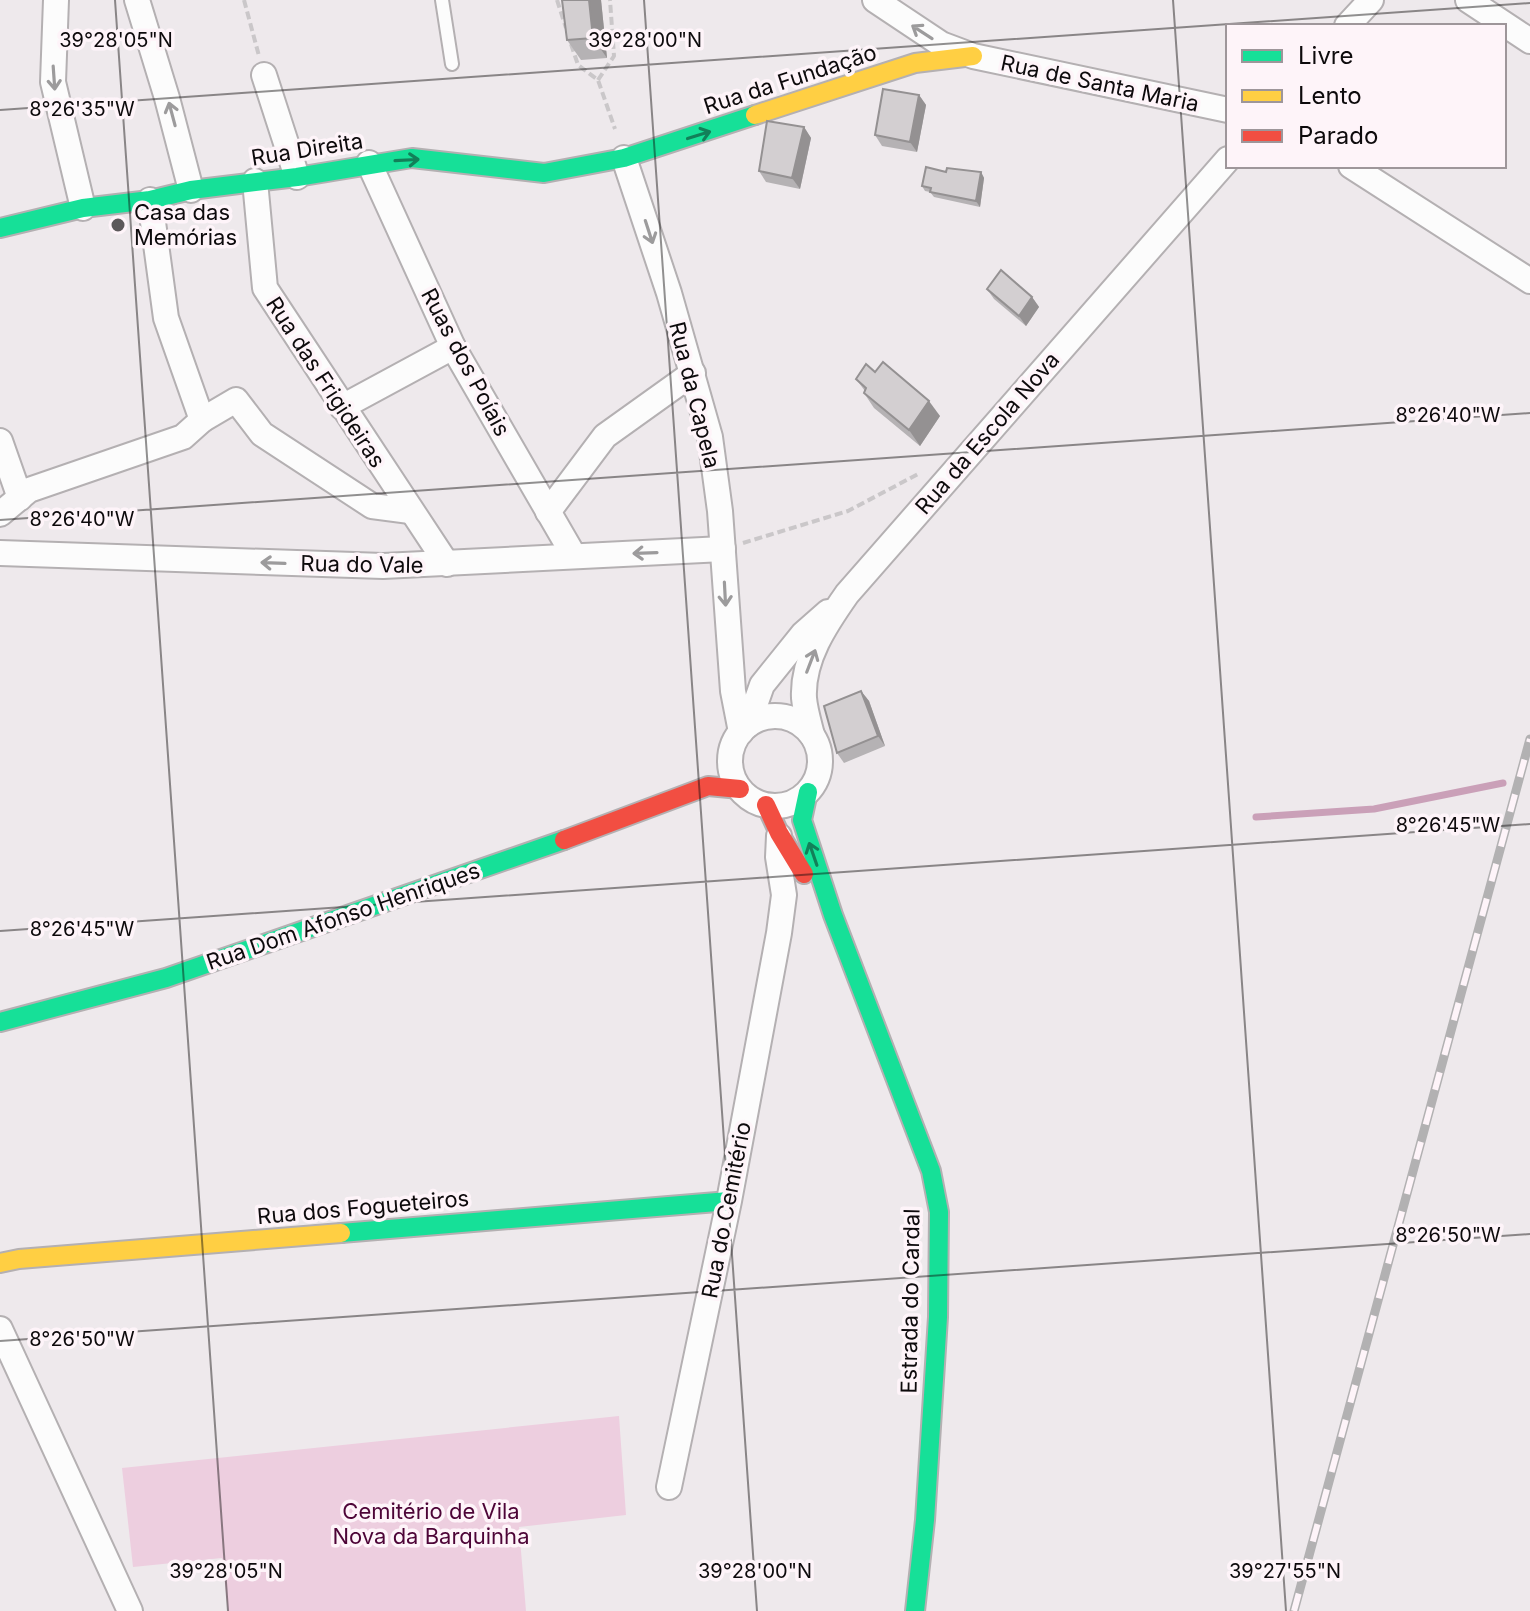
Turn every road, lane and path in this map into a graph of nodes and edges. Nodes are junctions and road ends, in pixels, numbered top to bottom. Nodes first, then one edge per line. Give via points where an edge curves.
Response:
1 (56, 0) edge
2 (137, 0) edge
3 (244, 0) edge
4 (442, 0) edge
5 (557, 0) edge
6 (610, 0) edge
7 (875, 0) edge
8 (1371, 0) edge
9 (1468, 0) edge
10 (1349, 24) edge
11 (1504, 24) edge
12 (1506, 25) edge
13 (1530, 41) edge
14 (973, 56) junction
15 (452, 64) dead end
16 (264, 75) joint
17 (598, 80) junction
18 (1226, 110) edge
19 (624, 158) junction
20 (1226, 161) edge
21 (369, 163) junction
22 (1354, 168) edge
23 (297, 177) junction
24 (255, 181) junction
25 (191, 190) junction
26 (150, 200) junction
27 (83, 208) junction
28 (0, 228) edge
29 (1530, 281) edge
30 (453, 347) junction
31 (693, 373) junction
32 (342, 407) junction
33 (202, 420) junction
34 (0, 441) edge
35 (928, 468) dead end
36 (20, 498) junction
37 (410, 511) junction
38 (548, 512) junction
39 (0, 514) edge
40 (723, 549) junction
41 (0, 553) edge
42 (574, 556) junction
43 (447, 564) junction
44 (847, 594) junction
45 (728, 640) junction
46 (762, 685) junction
47 (741, 733) junction
48 (812, 735) junction
49 (808, 792) junction
50 (681, 795) junction
51 (760, 800) junction
52 (779, 833) junction
53 (833, 915) junction
54 (779, 933) junction
55 (0, 1022) edge
56 (729, 1201) junction
57 (0, 1263) edge
58 (0, 1329) edge
59 (669, 1487) dead end
60 (130, 1611) edge
61 (915, 1611) edge

1 -> 27 street via 53,82
25 -> 2 street
3 - 16 path
4 - 15 lane
5 - 17 path via 578,65
6 - 17 path via 614,56
14 -> 7 street, Rua de Santa Maria via 941,44
8 - 10 street
9 - 11 street
12 - 13 street
14 - 18 street, Rua de Santa Maria
19 -> 14 street, Rua da Fundação via 915,63
16 - 23 street
17 - 19 path
21 -> 19 street, Rua Direita via 412,158 544,173
19 -> 31 street, Rua da Capela
20 - 44 street, Rua da Escola Nova
21 - 23 street, Rua Direita
21 - 30 street, Ruas dos Poíais
22 - 29 street
23 - 24 street, Rua Direita
24 - 25 street, Rua Direita
24 - 32 street, Rua das Frigideiras via 265,288
25 - 26 street, Rua Direita
26 - 27 street, Rua Direita
26 - 33 street via 166,318
27 - 28 street, Rua Direita
30 - 32 street
30 - 38 street, Ruas dos Poíais
31 - 38 street via 605,436
31 - 40 street, Rua da Capela via 710,437
32 - 37 street, Rua das Frigideiras
33 - 36 street via 183,437 29,490
33 - 37 street via 236,400 262,434 372,506
34 - 36 street
35 - 40 path via 848,511
36 - 39 street
37 - 43 street, Rua das Frigideiras
38 - 42 street, Ruas dos Poíais
40 -> 42 street, Rua do Vale
40 -> 45 street, Rua da Capela
43 -> 41 street, Rua do Vale
42 - 43 street, Rua do Vale
44 - 46 street via 803,634
48 -> 44 street, Rua da Escola Nova via 805,676 824,627
45 - 46 street, Rua da Capela via 743,676
45 - 47 street, Rua da Capela
46 - 47 street
47 - 48 street via 760,718 774,716 789,718
47 - 50 street, Rua Dom Afonso Henriques via 715,766
47 - 51 street via 731,766
48 - 49 street via 820,764
49 - 51 street via 796,801
53 -> 49 street, Estrada do Cardal via 802,820
50 - 51 street, Rua Dom Afonso Henriques via 708,786
50 - 55 street, Rua Dom Afonso Henriques via 166,978
51 - 52 street, Rua do Cemitério
51 - 54 street, Rua do Cemitério
52 - 53 street, Estrada do Cardal
52 - 54 street, Rua do Cemitério via 784,895
53 - 61 street, Estrada do Cardal via 931,1171 939,1212 938,1317
54 - 56 street, Rua do Cemitério
56 - 57 street, Rua dos Fogueteiros
56 - 59 street, Rua do Cemitério
58 - 60 street

